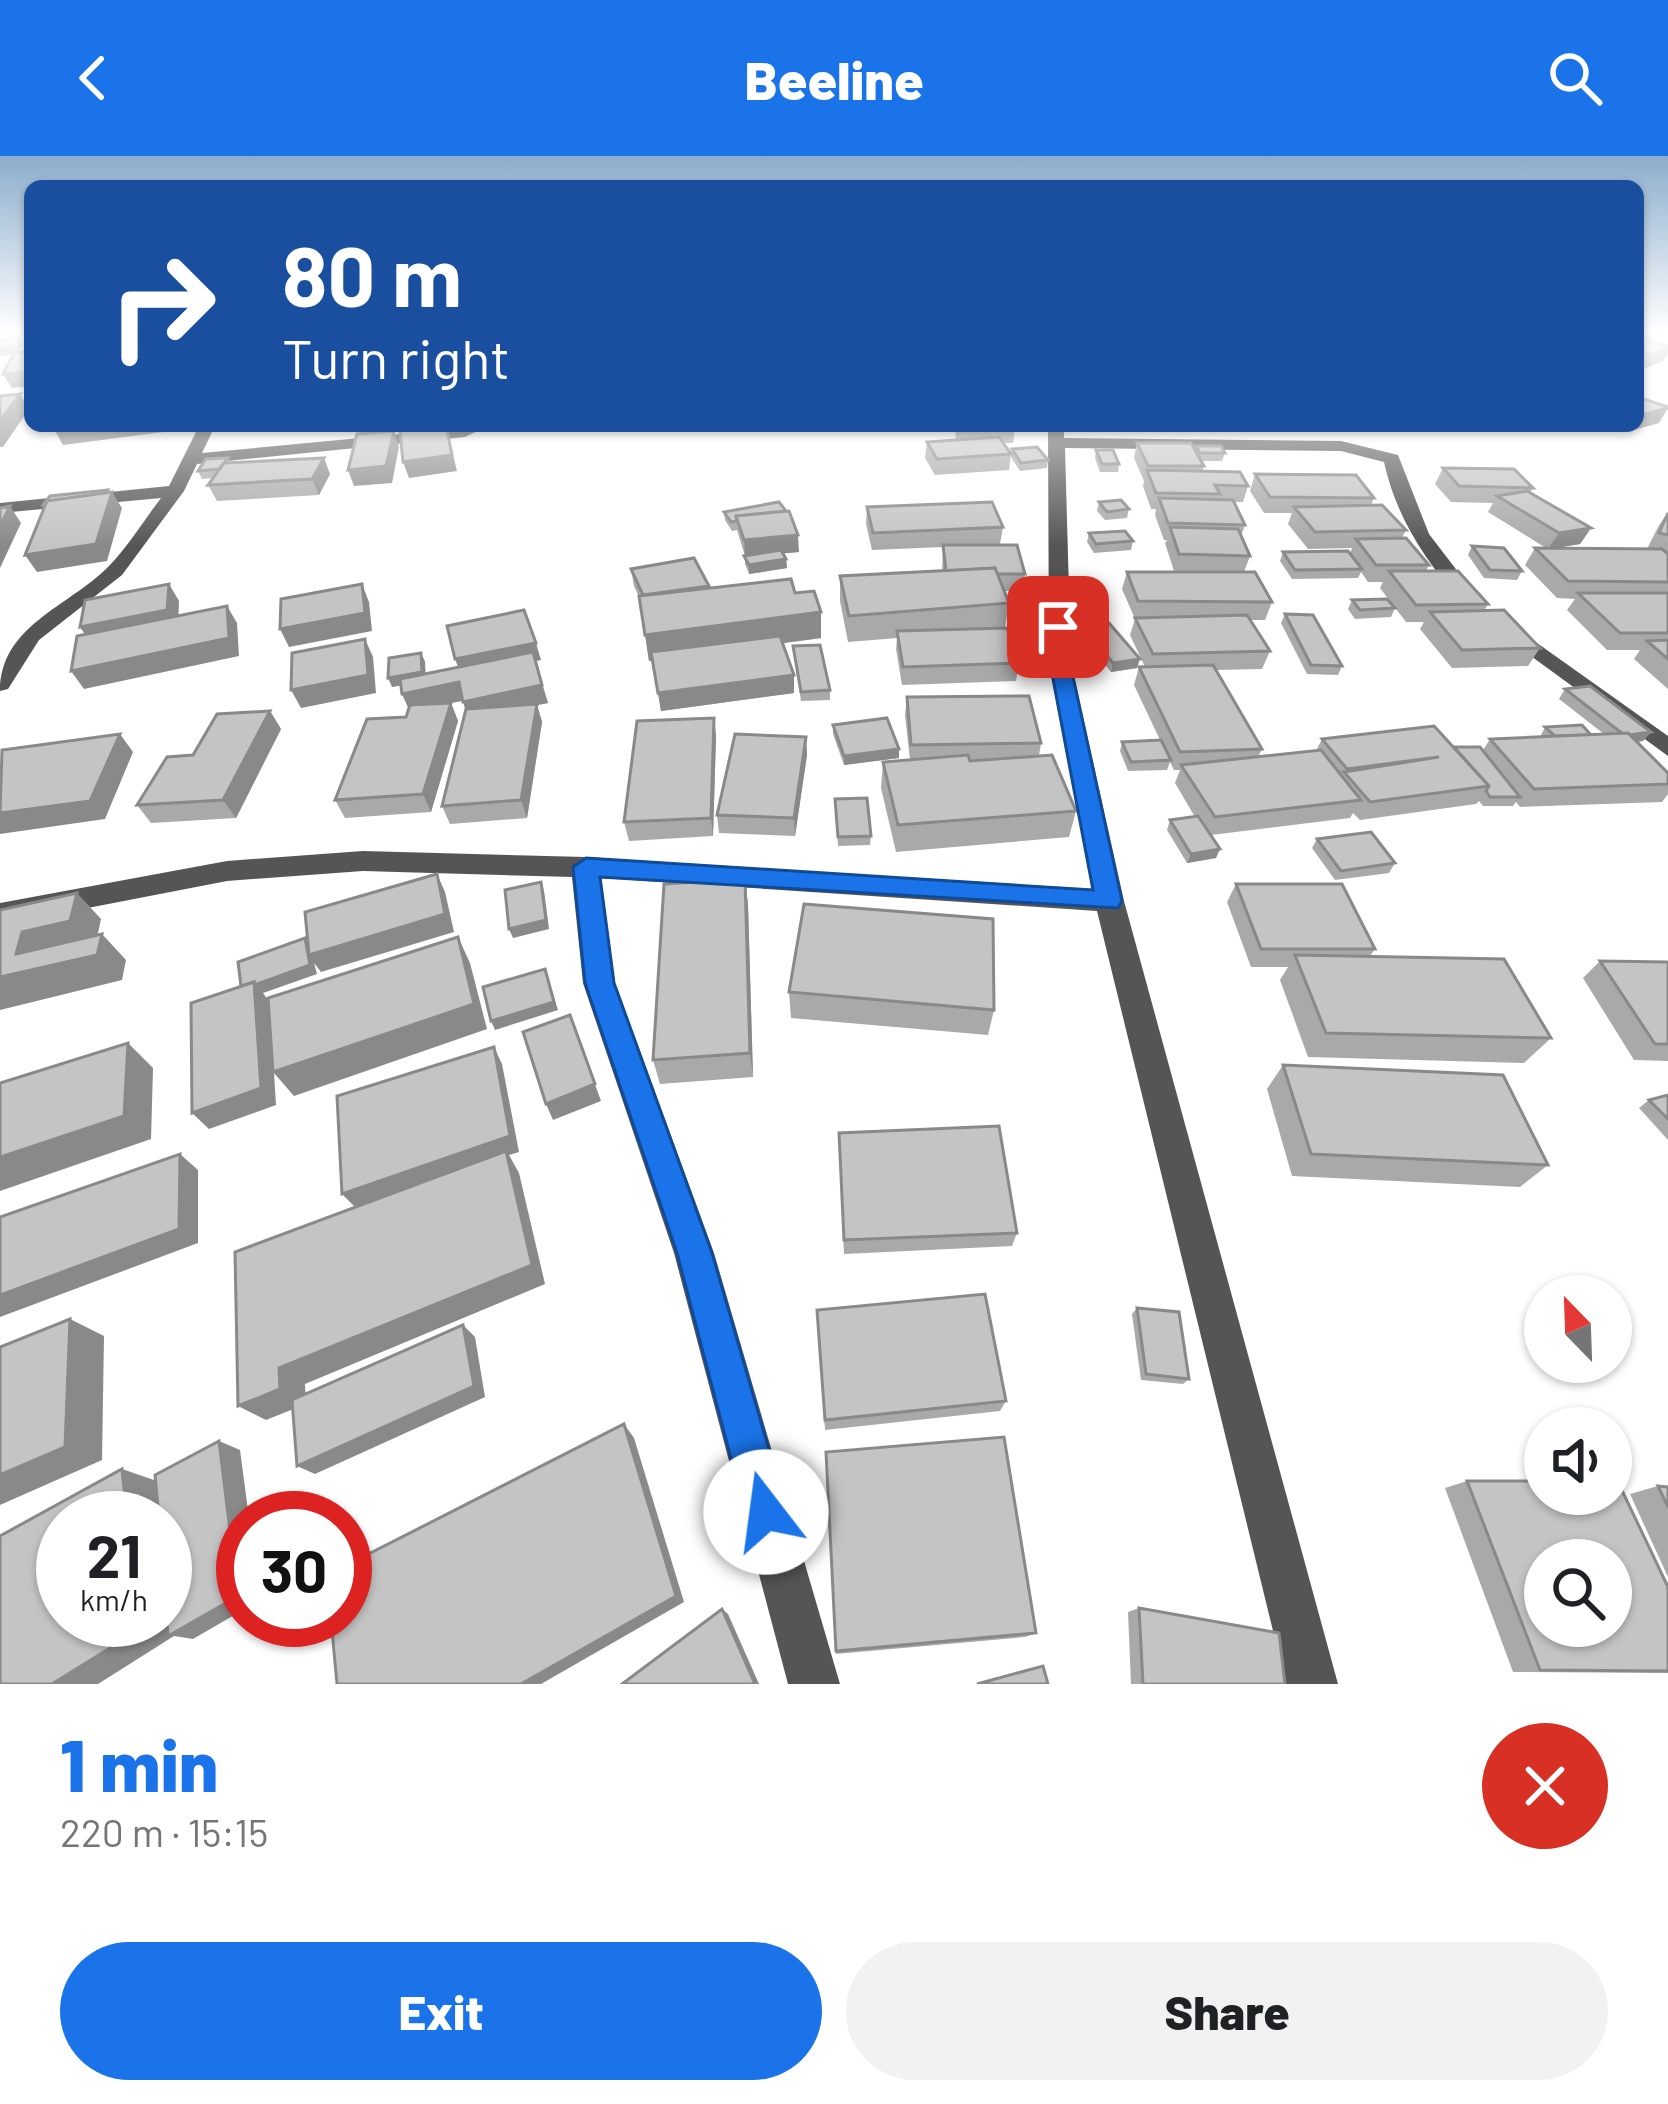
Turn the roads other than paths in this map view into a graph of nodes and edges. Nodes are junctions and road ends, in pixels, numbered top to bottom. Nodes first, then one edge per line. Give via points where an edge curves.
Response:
1 (205, 432) edge
2 (465, 432) edge
3 (1057, 434) edge
4 (194, 459) junction
5 (175, 491) junction
6 (0, 508) edge
7 (0, 684) edge
8 (1668, 748) edge
9 (586, 867) junction
10 (1109, 901) junction
11 (0, 914) edge
12 (814, 1684) edge
13 (1312, 1684) edge

1 - 4 street
2 - 4 street
3 - 8 street via 1341,446 1391,459 1426,548 1469,598
3 - 10 street via 1060,663
4 - 5 street
5 - 6 street
5 - 7 street via 115,571 31,636
9 - 10 street
9 - 11 street via 294,865
9 - 12 street via 599,983 694,1253
10 - 13 street

